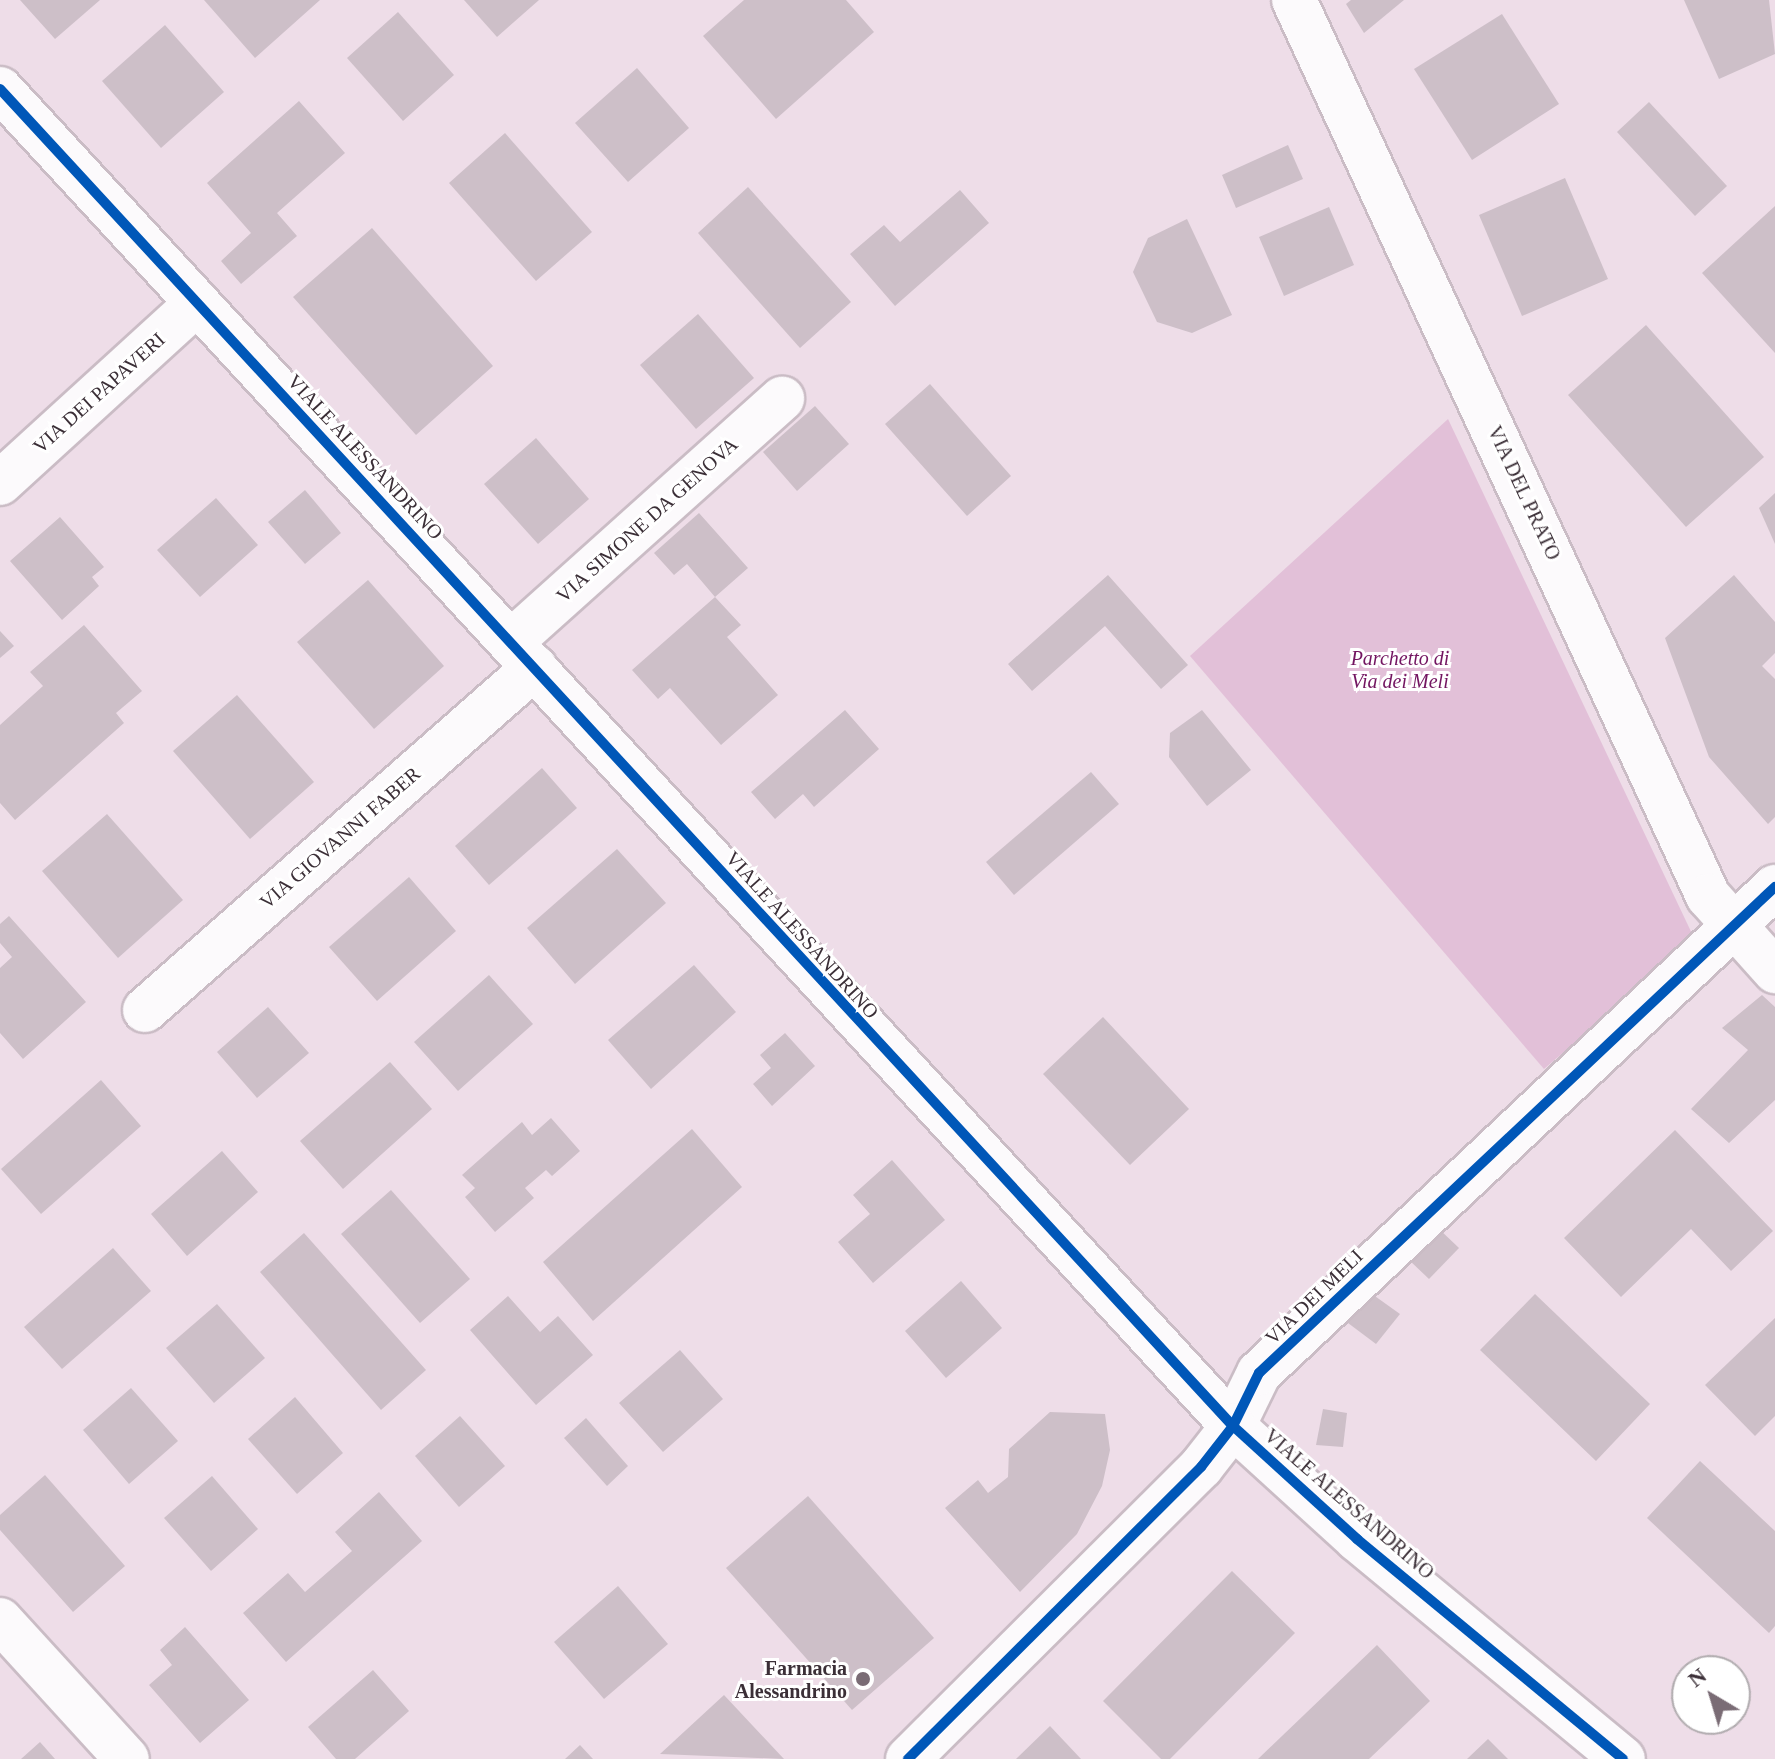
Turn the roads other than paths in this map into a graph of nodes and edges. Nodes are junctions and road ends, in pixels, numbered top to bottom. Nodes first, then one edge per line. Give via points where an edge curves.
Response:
1 (1294, 0) edge
2 (0, 89) edge
3 (197, 303) junction
4 (782, 399) dead end
5 (0, 483) edge
6 (523, 654) junction
7 (1775, 887) edge
8 (1734, 929) junction
9 (1775, 971) edge
10 (145, 1010) dead end
11 (1233, 1426) junction
12 (0, 1620) edge
13 (127, 1759) edge
14 (908, 1759) edge
15 (1623, 1759) edge

1 - 8 street, VIA DEL PRATO via 1708,896
2 - 3 street, VIALE ALESSANDRINO
3 - 5 street, VIA DEI PAPAVERI
3 - 6 street, VIALE ALESSANDRINO
4 - 6 street, VIA SIMONE DA GENOVA
6 - 10 street, VIA GIOVANNI FABER
6 - 11 street, VIALE ALESSANDRINO via 1033,1216
7 - 8 street, VIA DEI MELI
8 - 9 street, VIA DEL PRATO
8 - 11 street, VIA DEI MELI via 1259,1373
11 - 14 street, VIA DEI MELI via 1201,1467
11 - 15 street, VIALE ALESSANDRINO via 1357,1539
12 - 13 street

